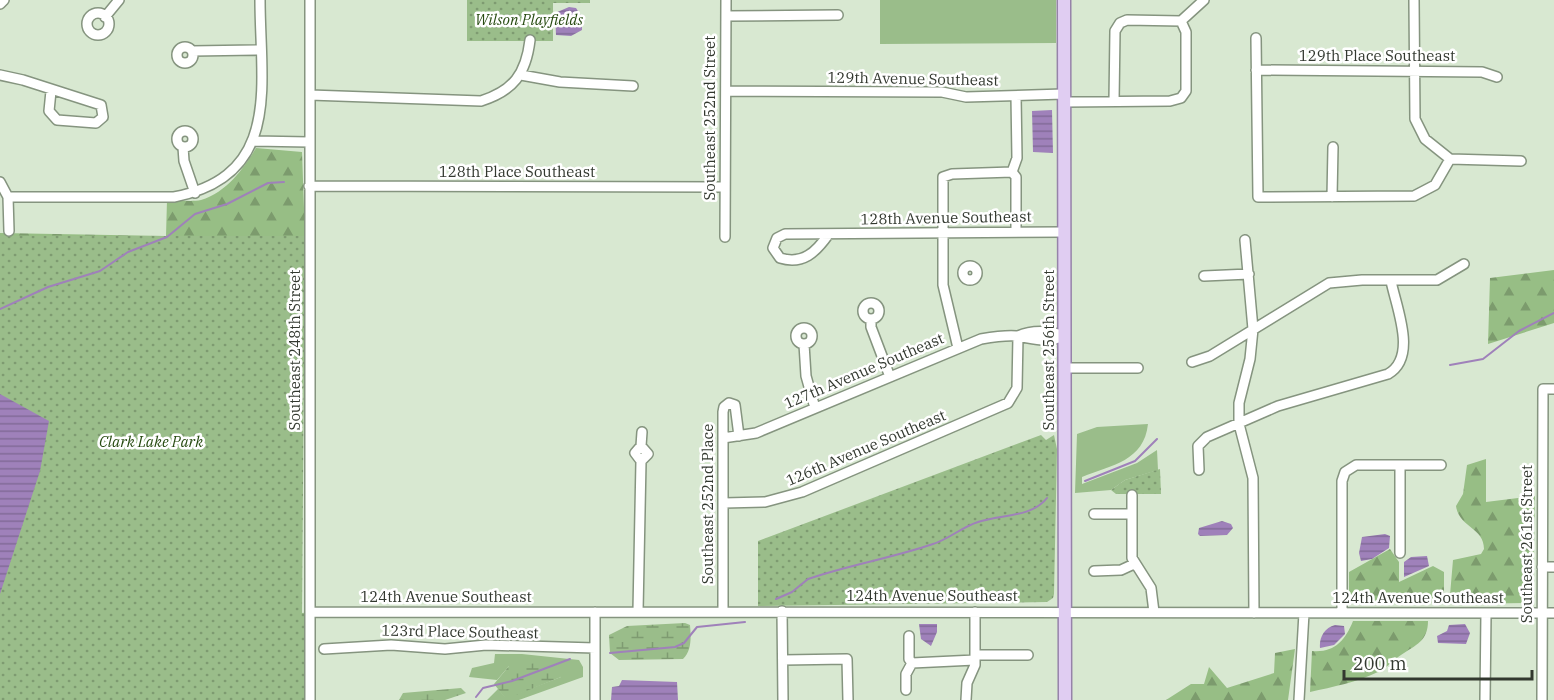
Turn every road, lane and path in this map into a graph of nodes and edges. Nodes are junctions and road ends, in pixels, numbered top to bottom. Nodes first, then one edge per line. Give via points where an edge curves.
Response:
1 (4, 0) edge
2 (119, 0) edge
3 (260, 0) edge
4 (310, 0) edge
5 (726, 0) edge
6 (1064, 0) edge
7 (1204, 0) edge
8 (1414, 0) edge
9 (0, 4) edge
10 (838, 15) dead end
11 (726, 16) junction
12 (105, 17) dead end
13 (1181, 21) junction
14 (1256, 38) dead end
15 (530, 40) dead end
16 (260, 50) junction
17 (192, 51) dead end
18 (1256, 70) junction
19 (1414, 71) junction
20 (0, 75) edge
21 (521, 75) junction
22 (1497, 77) dead end
23 (633, 86) dead end
24 (51, 91) junction
25 (726, 91) junction
26 (310, 95) junction
27 (1016, 96) junction
28 (1063, 98) junction
29 (1114, 101) junction
30 (254, 141) junction
31 (309, 142) junction
32 (183, 147) dead end
33 (1333, 147) dead end
34 (1450, 159) junction
35 (1521, 161) dead end
36 (1012, 172) junction
37 (0, 182) edge
38 (309, 186) junction
39 (725, 187) junction
40 (195, 193) junction
41 (9, 197) junction
42 (1332, 197) junction
43 (9, 231) dead end
44 (1016, 231) junction
45 (1064, 232) junction
46 (828, 234) junction
47 (943, 235) junction
48 (724, 237) dead end
49 (1245, 240) dead end
50 (1464, 264) dead end
51 (943, 272) junction
52 (963, 272) dead end
53 (1249, 274) junction
54 (1204, 276) dead end
55 (1391, 281) junction
56 (871, 319) dead end
57 (1253, 329) junction
58 (1018, 336) junction
59 (1064, 336) junction
60 (804, 344) dead end
61 (958, 348) junction
62 (1192, 362) dead end
63 (1064, 368) junction
64 (1138, 368) dead end
65 (891, 377) junction
66 (1554, 389) edge
67 (815, 408) junction
68 (1239, 424) junction
69 (642, 432) dead end
70 (739, 436) junction
71 (723, 438) junction
72 (1400, 465) junction
73 (1441, 465) dead end
74 (1199, 470) dead end
75 (1132, 495) dead end
76 (724, 503) junction
77 (1094, 514) dead end
78 (1132, 514) junction
79 (1400, 553) dead end
80 (1134, 564) junction
81 (1542, 567) junction
82 (1554, 567) edge
83 (1094, 571) dead end
84 (723, 610) junction
85 (638, 611) junction
86 (782, 611) junction
87 (1065, 611) junction
88 (310, 612) junction
89 (595, 612) junction
90 (975, 612) junction
91 (1154, 612) junction
92 (1254, 613) junction
93 (1304, 613) junction
94 (1342, 613) junction
95 (1486, 613) junction
96 (1542, 613) junction
97 (1554, 613) edge
98 (909, 636) dead end
99 (595, 648) junction
100 (324, 649) dead end
101 (1028, 655) dead end
102 (975, 658) junction
103 (783, 660) junction
104 (912, 663) junction
105 (906, 690) dead end
106 (310, 700) edge
107 (595, 700) edge
108 (783, 700) edge
109 (848, 700) edge
110 (966, 700) edge
111 (1065, 700) edge
112 (1299, 700) edge
113 (1485, 700) edge
114 (1542, 700) edge

1 - 9 street
2 - 12 street
3 - 16 street
4 - 26 street, Southeast 248th Street
5 - 11 street, Southeast 252nd Street
6 - 28 main road, Southeast 256th Street
7 - 13 street
8 - 19 street
10 - 11 street
11 - 25 street, Southeast 252nd Street
13 - 29 street via 1120,23 1115,31
13 - 29 street, 129th Avenue Southeast via 1186,32 1186,91 1181,98
14 - 18 street
15 - 21 street
16 - 17 street
16 - 30 street via 261,111
18 - 19 street, 129th Place Southeast
18 - 42 street via 1258,197
19 - 22 street, 129th Place Southeast via 1482,72
19 - 34 street via 1413,109 1419,130
20 - 24 street
21 - 23 street via 560,82
21 - 26 street via 500,93 481,101
24 - 24 street via 49,111 57,120 96,123 103,117 101,105
25 - 27 street, 129th Avenue Southeast
25 - 39 street, Southeast 252nd Street
26 - 31 street, Southeast 248th Street
27 - 28 street, 129th Avenue Southeast
27 - 36 street via 1017,158
28 - 29 street, 129th Avenue Southeast
28 - 45 main road, Southeast 256th Street
30 - 31 street
30 - 40 street via 234,170 220,182
31 - 38 street, Southeast 248th Street
32 - 40 street
33 - 42 street
34 - 35 street
34 - 42 street via 1435,185 1414,196
36 - 44 street via 1016,177
36 - 47 street via 943,177
37 - 41 street
38 - 39 street, 128th Place Southeast
38 - 88 street, Southeast 248th Street
39 - 48 street, Southeast 252nd Street
40 - 41 street via 174,197
41 - 43 street
44 - 45 street, 128th Avenue Southeast
44 - 47 street, 128th Avenue Southeast via 952,231
45 - 59 main road, Southeast 256th Street
46 - 46 street, 128th Avenue Southeast via 806,258 785,259 773,248 781,235
46 - 47 street, 128th Avenue Southeast
47 - 51 street
49 - 53 street
50 - 55 street via 1437,280
51 - 52 street
51 - 61 street via 946,305
53 - 54 street
53 - 57 street
55 - 57 street via 1329,283
55 - 68 street via 1403,341 1397,369 1278,406
56 - 65 street
57 - 62 street via 1210,356
57 - 68 street via 1239,403
58 - 59 street, 127th Avenue Southeast via 1055,340
58 - 61 street, 127th Avenue Southeast via 981,339
58 - 76 street, 126th Avenue Southeast via 1019,375 1013,398 1000,407 802,492 765,502
59 - 63 main road, Southeast 256th Street
60 - 67 street via 806,376
61 - 65 street, 127th Avenue Southeast
63 - 64 street
63 - 87 main road, Southeast 256th Street
65 - 67 street, 127th Avenue Southeast
66 - 81 street, Southeast 261st Street via 1543,389
67 - 70 street, 127th Avenue Southeast via 756,433
68 - 74 street via 1200,442
68 - 92 street via 1253,478
69 - 85 street via 642,446 635,453 641,461
70 - 71 street, 127th Avenue Southeast
70 - 71 street, Southeast 252nd Place via 738,409 729,403 723,412
71 - 76 street, Southeast 252nd Place
72 - 73 street
72 - 79 street
72 - 94 street via 1356,465 1348,469 1342,481
75 - 78 street
76 - 84 street, Southeast 252nd Place
77 - 78 street
78 - 80 street
80 - 83 street via 1121,570
80 - 91 street via 1151,588
81 - 82 street
81 - 96 street, Southeast 261st Street
84 - 85 street, 124th Avenue Southeast
84 - 86 street, 124th Avenue Southeast
85 - 89 street, 124th Avenue Southeast
86 - 90 street, 124th Avenue Southeast
86 - 103 street
87 - 90 street, 124th Avenue Southeast
87 - 91 street, 124th Avenue Southeast
87 - 111 main road, Southeast 256th Street
88 - 89 street, 124th Avenue Southeast
88 - 106 street, Southeast 248th Street
89 - 99 street
90 - 102 street
91 - 92 street, 124th Avenue Southeast
92 - 93 street, 124th Avenue Southeast
93 - 94 street, 124th Avenue Southeast
93 - 112 street
94 - 95 street, 124th Avenue Southeast
95 - 96 street, 124th Avenue Southeast
95 - 113 street
96 - 97 street, 124th Avenue Southeast
96 - 114 street, Southeast 261st Street
98 - 104 street
99 - 100 street, 123rd Place Southeast via 486,645 445,649 391,645
99 - 107 street
101 - 102 street
102 - 104 street
102 - 110 street
103 - 108 street
103 - 109 street via 847,659
104 - 105 street via 906,674

